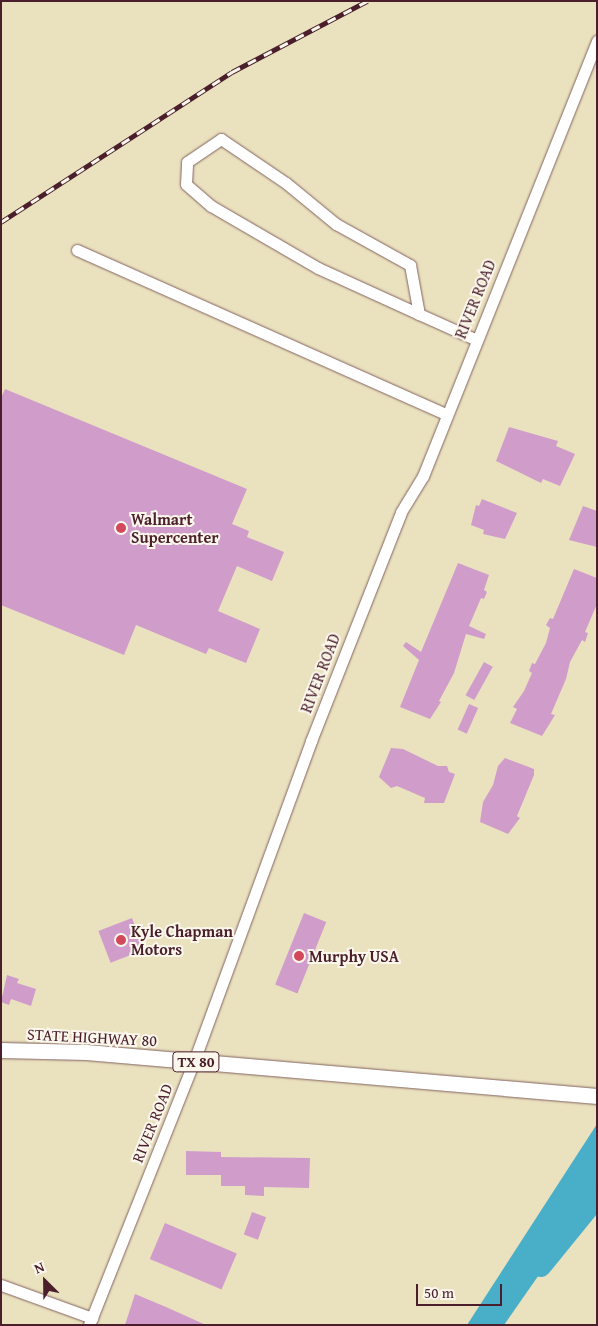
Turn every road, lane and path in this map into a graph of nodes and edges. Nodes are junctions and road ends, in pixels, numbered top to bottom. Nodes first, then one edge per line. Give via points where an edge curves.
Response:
1 (597, 40) edge
2 (77, 250) dead end
3 (419, 314) junction
4 (476, 339) junction
5 (446, 414) junction
6 (1, 1050) edge
7 (194, 1061) junction
8 (597, 1096) edge
9 (1, 1285) edge
10 (91, 1321) edge

1 - 4 street, RIVER ROAD
2 - 5 street
3 - 3 street via 410,265 336,224 221,139 187,162 186,184 211,206 318,268
3 - 4 street
4 - 5 street, RIVER ROAD
5 - 7 street, RIVER ROAD via 423,476 401,512 318,723
6 - 7 main road, STATE HIGHWAY 80 / TX 80 via 86,1052
7 - 8 main road, STATE HIGHWAY 80 / TX 80
7 - 10 street, RIVER ROAD
9 - 10 street

